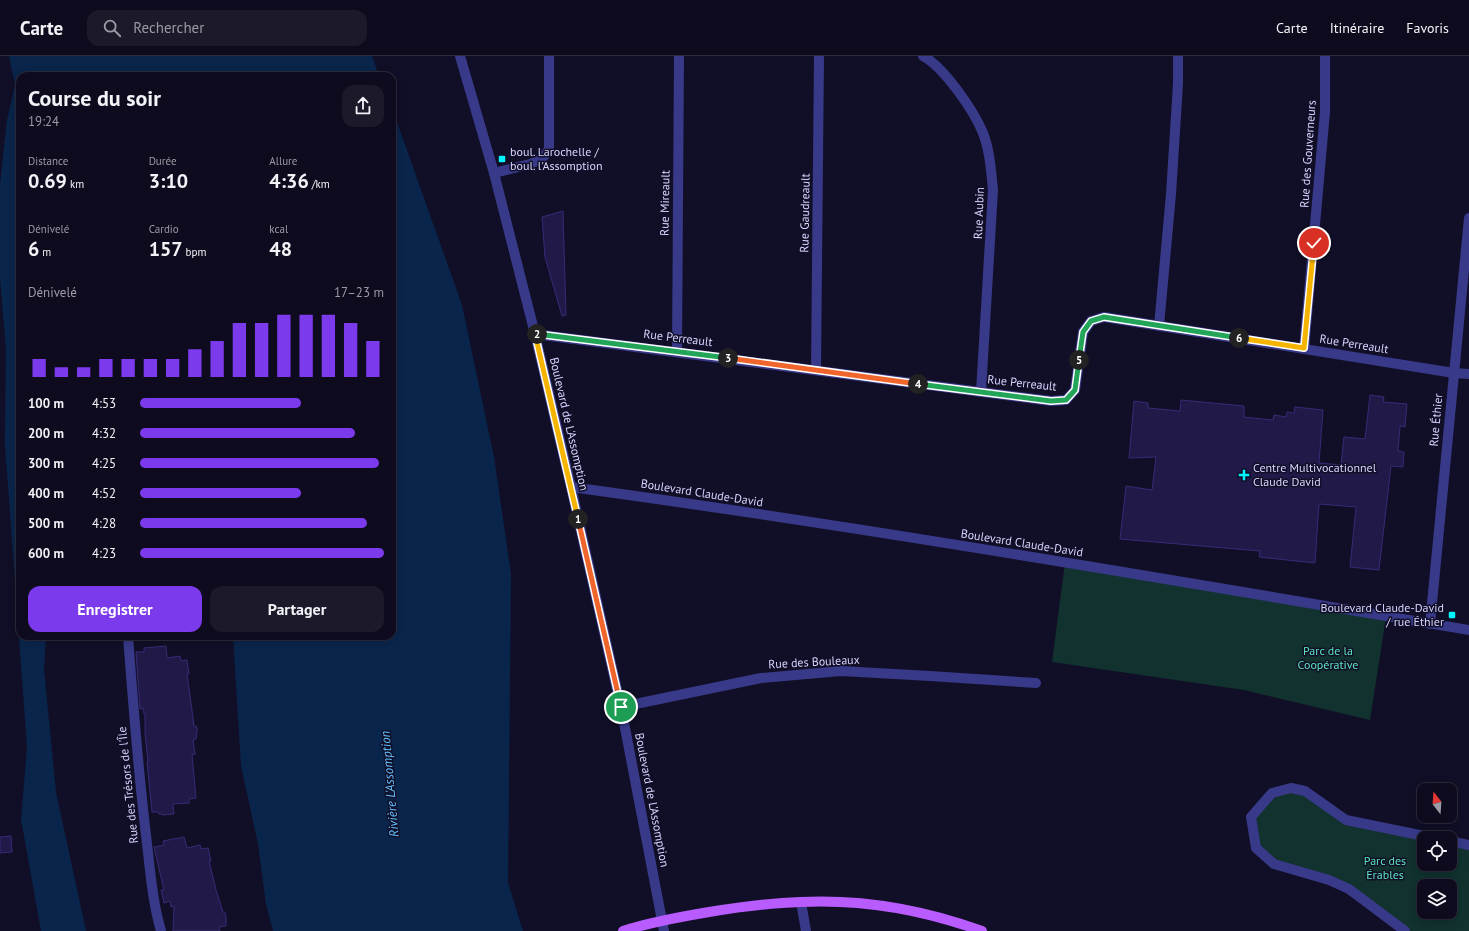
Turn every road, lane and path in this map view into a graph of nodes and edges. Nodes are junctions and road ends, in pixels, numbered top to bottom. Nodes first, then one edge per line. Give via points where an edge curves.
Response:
1 (460, 56) edge
2 (549, 56) edge
3 (680, 56) edge
4 (820, 56) edge
5 (1178, 56) edge
6 (1325, 56) edge
7 (930, 58) edge
8 (494, 173) junction
9 (1469, 218) edge
10 (1159, 326) junction
11 (535, 334) junction
12 (1304, 348) junction
13 (677, 351) junction
14 (816, 370) junction
15 (1454, 373) junction
16 (1469, 374) edge
17 (981, 392) junction
18 (571, 487) junction
19 (1430, 624) junction
20 (1469, 630) edge
21 (128, 640) edge
22 (1036, 683) dead end
23 (621, 707) junction
24 (1417, 835) edge
25 (1457, 842) edge
26 (1469, 845) edge
27 (801, 902) junction
28 (661, 920) junction
29 (161, 931) edge
30 (623, 931) edge
31 (664, 931) edge
32 (806, 931) edge
33 (982, 931) edge
34 (1404, 931) edge

1 - 8 street, Boulevard de L'Assomption
2 - 8 street via 549,149 542,159
3 - 13 street, Rue Mireault
4 - 14 street, Rue Gaudreault
5 - 10 street via 1172,178
6 - 12 street, Rue des Gouverneurs via 1325,112
7 - 17 street, Rue Aubin via 970,109 983,133 990,161 993,190
8 - 11 street, Boulevard de L'Assomption
9 - 15 street, Rue Éthier
10 - 12 street, Rue Perreault
10 - 17 street, Rue Perreault via 1104,317 1091,321 1083,332 1075,390 1066,400 1051,401
11 - 13 street, Rue Perreault
11 - 18 street, Boulevard de L'Assomption
12 - 15 street, Rue Perreault
13 - 14 street, Rue Perreault
14 - 17 street, Rue Perreault
15 - 16 street, Rue Perreault
15 - 19 street, Rue Éthier
18 - 19 street, Boulevard Claude-David via 683,502 1050,560
18 - 23 street, Boulevard de L'Assomption
19 - 20 street, Boulevard Claude-David
21 - 29 street, Rue des Trésors de l'Île via 141,799 150,876
22 - 23 street, Rue des Bouleaux via 841,671 761,678
23 - 28 street, Boulevard de L'Assomption
24 - 34 street via 1346,820 1305,791 1291,788 1272,793 1251,817 1256,848 1274,864 1329,880 1349,890
25 - 26 street
27 - 28 main road via 757,904
27 - 32 street
27 - 33 main road via 847,903 904,909
28 - 30 main road
28 - 31 street, Boulevard de L'Assomption

